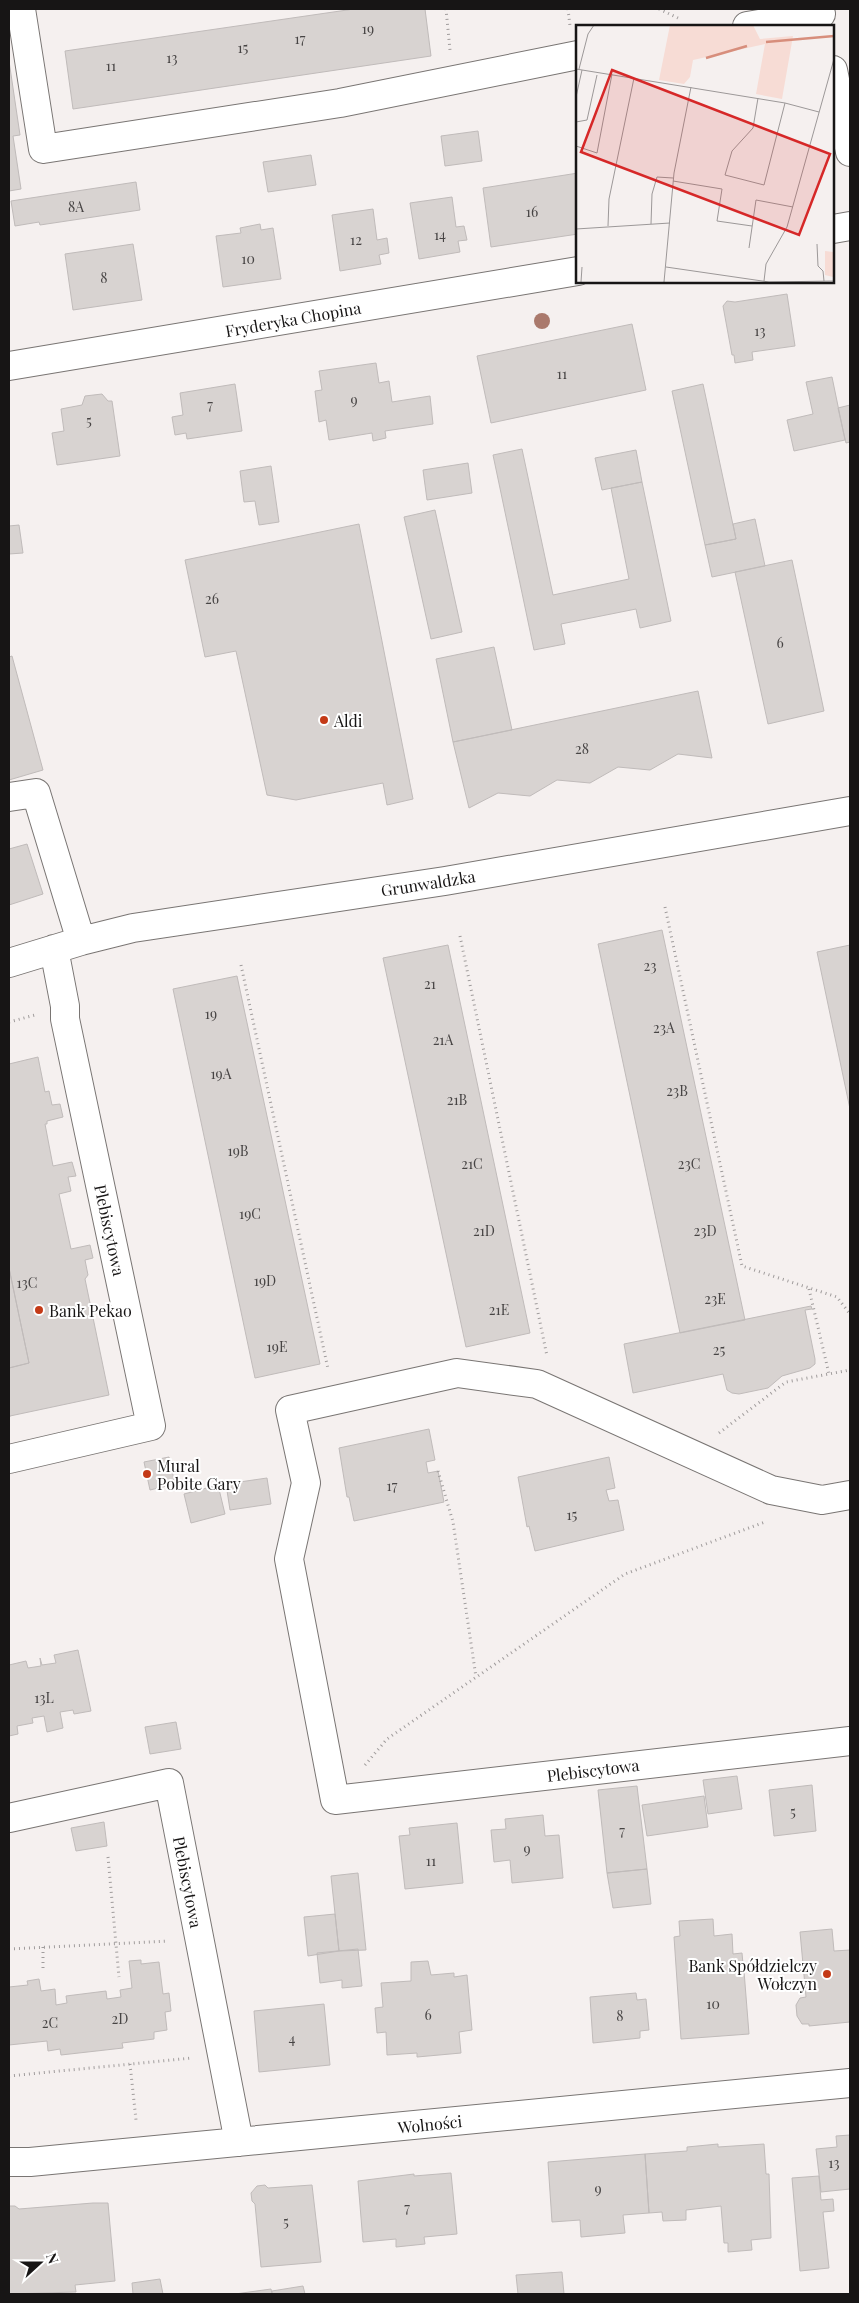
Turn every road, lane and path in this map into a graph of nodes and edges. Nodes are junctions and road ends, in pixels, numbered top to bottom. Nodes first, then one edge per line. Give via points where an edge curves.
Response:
1 (21, 9) edge
2 (446, 9) edge
3 (659, 9) edge
4 (821, 16) edge
5 (678, 18) dead end
6 (754, 25) edge
7 (576, 55) edge
8 (451, 58) dead end
9 (834, 75) edge
10 (850, 152) edge
11 (850, 226) edge
12 (834, 229) edge
13 (576, 271) edge
14 (9, 366) edge
15 (9, 797) edge
16 (850, 811) edge
17 (666, 907) dead end
18 (460, 936) dead end
19 (81, 941) junction
20 (54, 949) junction
21 (9, 963) edge
22 (241, 965) dead end
23 (809, 1288) junction
24 (850, 1314) edge
25 (548, 1358) dead end
26 (850, 1370) edge
27 (329, 1372) dead end
28 (829, 1374) junction
29 (718, 1434) dead end
30 (9, 1459) edge
31 (438, 1471) dead end
32 (850, 1495) edge
33 (768, 1520) dead end
34 (476, 1677) junction
35 (850, 1741) edge
36 (335, 1800) junction
37 (9, 1818) edge
38 (108, 1857) dead end
39 (199, 1939) junction
40 (115, 1943) junction
41 (43, 1947) junction
42 (9, 1949) edge
43 (44, 1972) dead end
44 (119, 1977) dead end
45 (222, 2055) junction
46 (130, 2064) junction
47 (9, 2076) edge
48 (850, 2083) edge
49 (136, 2124) dead end
50 (239, 2142) junction
51 (9, 2162) edge

1 - 7 street via 43,149 340,103
2 - 8 path
3 - 5 path
4 - 6 street
9 - 10 street
11 - 12 street
13 - 14 street, Fryderyka Chopina
15 - 19 street via 36,793
16 - 19 street, Grunwaldzka via 445,881 133,928
17 - 23 path via 742,1266
18 - 25 path
19 - 20 street, Grunwaldzka
20 - 21 street, Grunwaldzka
20 - 30 street, Plebiscytowa via 65,1019 151,1426
22 - 27 path
23 - 24 path via 837,1297
23 - 28 path
26 - 28 path
28 - 29 path via 786,1382
31 - 34 path via 453,1522
32 - 36 street via 822,1500 771,1490 537,1384 457,1373 290,1410 306,1483 289,1559
33 - 34 path via 625,1574
34 - 36 path via 387,1739
35 - 36 street, Plebiscytowa
37 - 39 street, Plebiscytowa via 168,1783
38 - 40 path
39 - 40 path
39 - 45 street, Plebiscytowa
40 - 41 path
40 - 44 path
41 - 42 path
41 - 43 path
45 - 46 path
45 - 50 street, Plebiscytowa
46 - 47 path
46 - 49 path
48 - 50 street, Wolności
50 - 51 street, Wolności

